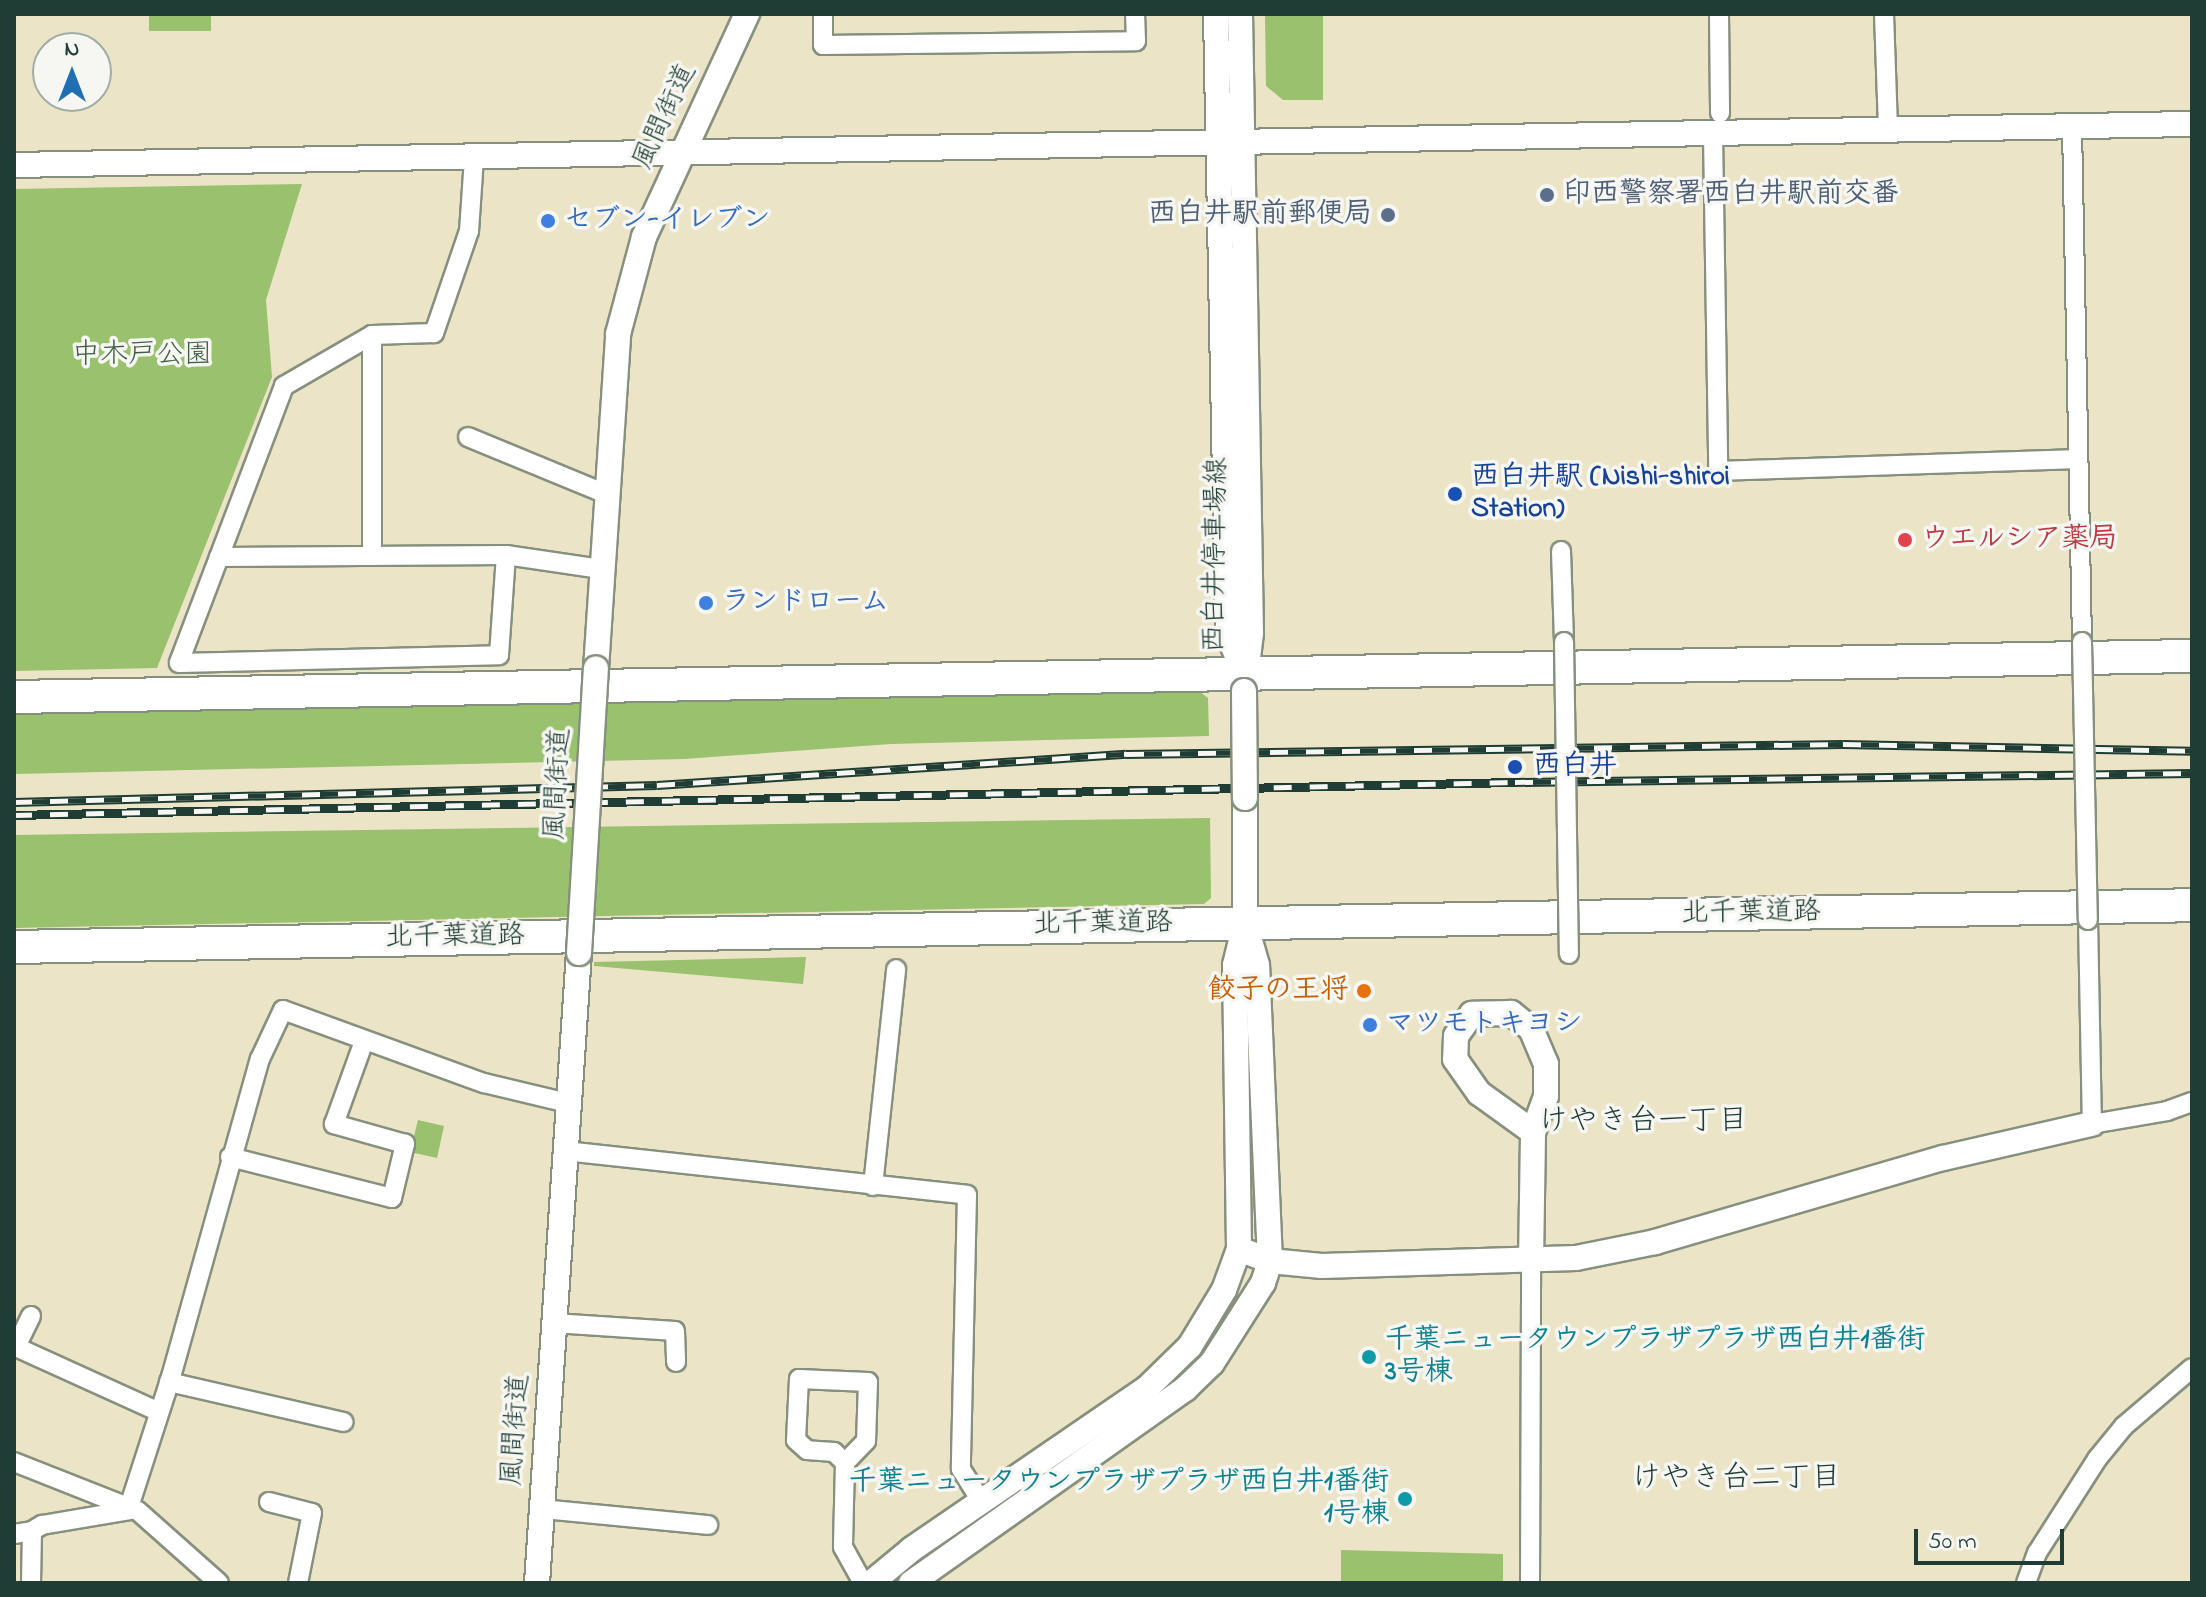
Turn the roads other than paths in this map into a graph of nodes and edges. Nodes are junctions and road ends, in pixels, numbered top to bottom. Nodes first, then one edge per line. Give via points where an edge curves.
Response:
1 (747, 14) edge
2 (823, 14) edge
3 (1135, 14) edge
4 (1216, 14) edge
5 (1240, 14) edge
6 (1719, 14) edge
7 (1884, 14) edge
8 (1716, 124) junction
9 (2192, 124) edge
10 (2072, 126) junction
11 (1888, 130) junction
12 (1231, 144) junction
13 (685, 153) junction
14 (474, 158) junction
15 (14, 165) edge
16 (372, 335) junction
17 (468, 437) dead end
18 (2078, 459) junction
19 (606, 494) junction
20 (1561, 551) dead end
21 (506, 555) junction
22 (372, 556) junction
23 (219, 557) junction
24 (601, 569) junction
25 (2192, 656) edge
26 (1244, 682) junction
27 (14, 697) edge
28 (2192, 905) edge
29 (1245, 915) junction
30 (14, 947) edge
31 (1569, 954) dead end
32 (896, 969) dead end
33 (364, 1041) junction
34 (2192, 1102) edge
35 (567, 1103) junction
36 (2092, 1124) junction
37 (1533, 1132) junction
38 (565, 1151) junction
39 (230, 1157) junction
40 (873, 1186) junction
41 (1239, 1249) junction
42 (1270, 1261) junction
43 (1531, 1262) junction
44 (31, 1316) dead end
45 (554, 1323) junction
46 (676, 1362) dead end
47 (2192, 1368) edge
48 (169, 1382) junction
49 (159, 1412) junction
50 (343, 1422) dead end
51 (14, 1462) edge
52 (845, 1463) junction
53 (269, 1502) dead end
54 (982, 1502) junction
55 (131, 1508) junction
56 (542, 1509) junction
57 (708, 1525) dead end
58 (23, 1533) edge
59 (31, 1583) edge
60 (219, 1583) edge
61 (298, 1583) edge
62 (537, 1583) edge
63 (863, 1583) edge
64 (871, 1583) edge
65 (911, 1583) edge
66 (1530, 1583) edge
67 (2026, 1583) edge

1 - 13 street, 風間街道
2 - 3 street via 823,45 1136,41
4 - 12 street, 西白井停車場線
5 - 12 street, 西白井停車場線
6 - 8 street
7 - 11 street
8 - 11 street
8 - 12 street
8 - 18 street via 1718,471
9 - 10 street
10 - 11 street
10 - 18 street
12 - 13 street
12 - 26 street, 西白井停車場線 via 1228,634
13 - 14 street
13 - 19 street, 風間街道 via 644,237 618,334
14 - 15 street
14 - 16 street via 469,231 434,333
16 - 22 street
16 - 23 street via 284,386
17 - 19 street
18 - 36 street, bridge
19 - 24 street, 風間街道
20 - 31 street, bridge
21 - 22 street
21 - 23 street via 499,655 179,663
21 - 24 street
22 - 23 street
24 - 35 street, 風間街道, bridge
25 - 26 highway
26 - 27 highway
26 - 29 street, bridge
28 - 29 highway, 北千葉道路
29 - 30 highway, 北千葉道路
29 - 41 street via 1235,965
29 - 42 street via 1257,965
32 - 40 street
33 - 35 street via 484,1083
33 - 39 street via 283,1010 260,1059
33 - 39 street via 334,1124 405,1144 392,1198
34 - 36 street
35 - 38 street, 風間街道
36 - 43 street via 1943,1158 1629,1248
37 - 37 street via 1479,1093 1455,1059 1456,1036 1472,1014 1511,1013 1531,1029 1546,1064 1546,1096
37 - 43 street
38 - 40 street
38 - 45 street, 風間街道
39 - 48 street
40 - 54 street via 967,1195 961,1469
41 - 42 street
41 - 54 street via 1211,1316 1166,1372
42 - 43 street via 1322,1266
42 - 65 street via 1238,1327 1185,1389
43 - 66 street
44 - 49 street via 16,1347
45 - 46 street via 675,1331
45 - 56 street, 風間街道
47 - 67 street via 2124,1426 2097,1459 2037,1553
48 - 49 street
48 - 50 street
49 - 55 street
51 - 55 street
52 - 52 street via 834,1452 807,1450 796,1440 799,1379 868,1382 866,1441
52 - 63 street via 843,1547
53 - 61 street via 312,1513
54 - 64 street
55 - 58 street
55 - 60 street
56 - 57 street
56 - 62 street, 風間街道
58 - 59 street

